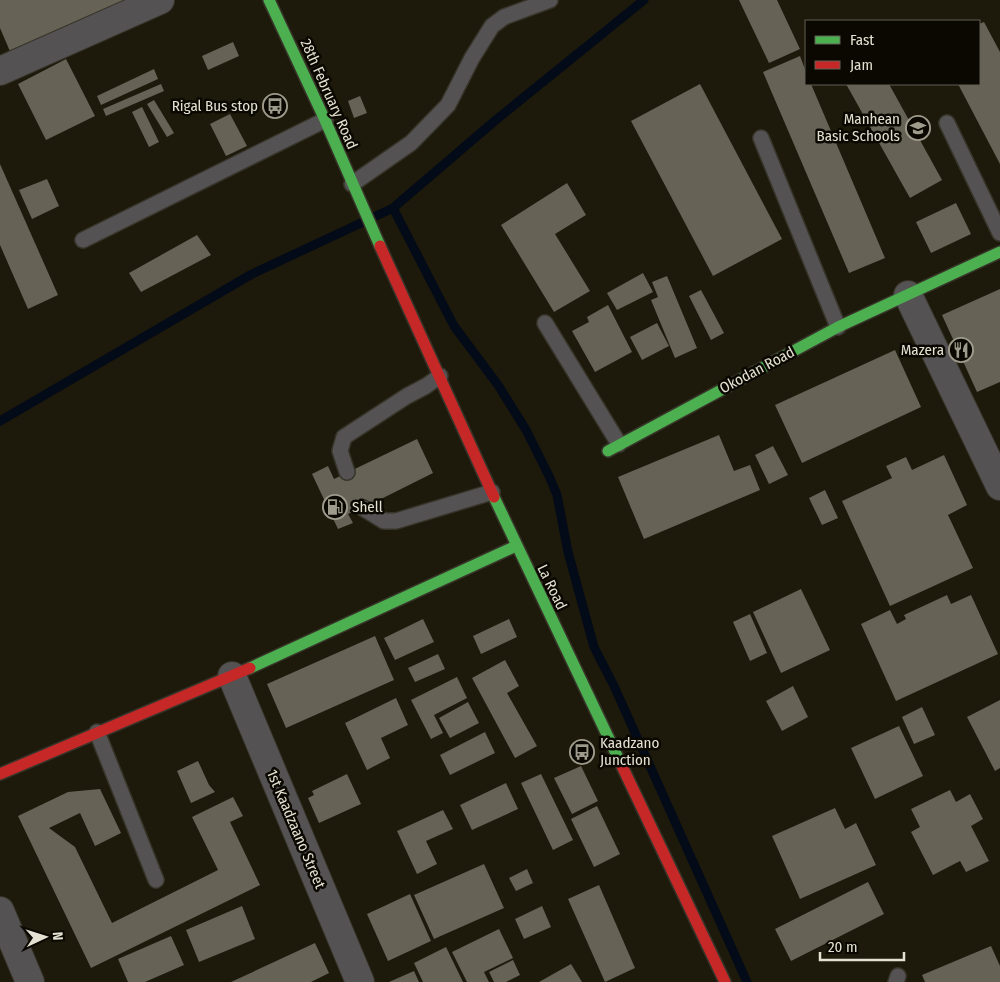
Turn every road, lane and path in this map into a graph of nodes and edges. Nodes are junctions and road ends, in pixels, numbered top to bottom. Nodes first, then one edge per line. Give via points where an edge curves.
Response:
1 (160, 0) edge
2 (269, 0) edge
3 (550, 0) edge
4 (0, 72) edge
5 (325, 120) junction
6 (947, 123) dead end
7 (761, 138) dead end
8 (352, 184) junction
9 (360, 201) joint
10 (1000, 233) edge
11 (83, 240) dead end
12 (1000, 252) edge
13 (908, 295) junction
14 (545, 323) dead end
15 (838, 327) junction
16 (440, 376) junction
17 (614, 447) joint
18 (347, 472) dead end
19 (1000, 486) edge
20 (492, 492) junction
21 (363, 508) dead end
22 (516, 546) junction
23 (232, 676) junction
24 (98, 732) junction
25 (0, 774) edge
26 (156, 880) dead end
27 (0, 911) edge
28 (30, 982) edge
29 (360, 982) edge
30 (725, 982) edge

1 - 4 street
2 - 5 main road, 28th February Road
3 - 8 lane via 504,17 492,26 448,105 411,143
5 - 8 main road, 28th February Road
5 - 11 lane
6 - 10 lane
7 - 15 lane
8 - 9 main road, 28th February Road
9 - 16 main road, La Road
12 - 13 main road, Okodan Road
13 - 15 main road, Okodan Road
13 - 19 street
14 - 17 lane
15 - 17 main road, Okodan Road
16 - 18 lane via 344,437 340,451
16 - 20 main road, La Road
20 - 21 lane via 396,521 384,521
20 - 22 main road, La Road
22 - 23 main road
22 - 30 main road, La Road
23 - 24 main road
23 - 29 street, 1st Kaadzaano Street
24 - 25 main road
24 - 26 lane
27 - 28 street

